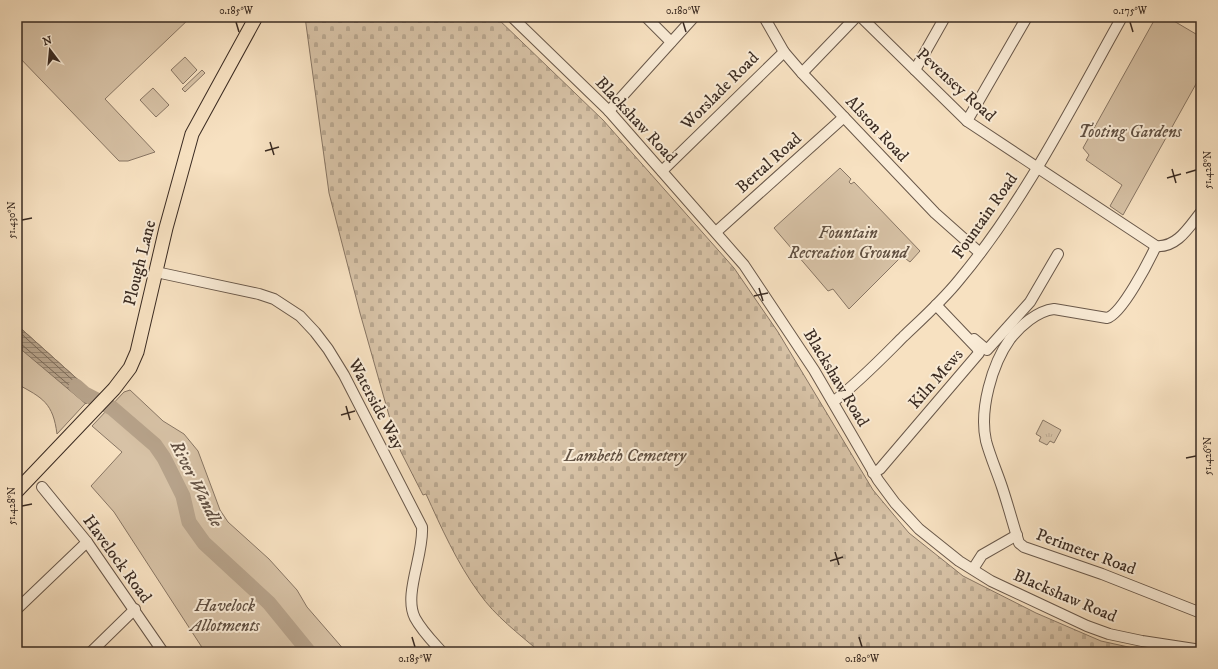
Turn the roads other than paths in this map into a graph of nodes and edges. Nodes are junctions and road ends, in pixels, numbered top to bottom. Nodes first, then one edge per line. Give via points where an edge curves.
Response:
1 (256, 17) edge
2 (512, 17) edge
3 (646, 17) edge
4 (694, 17) edge
5 (764, 17) edge
6 (856, 17) edge
7 (861, 17) edge
8 (945, 17) edge
9 (1027, 17) edge
10 (1122, 17) edge
11 (672, 42) junction
12 (784, 52) junction
13 (915, 70) junction
14 (802, 72) junction
15 (609, 111) junction
16 (844, 117) junction
17 (967, 122) junction
18 (1038, 166) junction
19 (662, 171) junction
20 (1201, 212) edge
21 (716, 232) junction
22 (1156, 246) junction
23 (980, 253) junction
24 (1058, 254) dead end
25 (156, 272) junction
26 (936, 305) junction
27 (963, 334) junction
28 (833, 402) junction
29 (873, 473) junction
30 (42, 487) dead end
31 (17, 491) edge
32 (1017, 535) junction
33 (87, 542) junction
34 (973, 569) junction
35 (17, 609) edge
36 (135, 609) junction
37 (1201, 613) edge
38 (1170, 649) edge
39 (1201, 650) edge
40 (91, 652) edge
41 (163, 652) edge
42 (442, 652) edge

1 - 25 main road, Plough Lane via 192,134
2 - 15 street, Blackshaw Road
3 - 11 street
4 - 11 street
5 - 12 street, Alston Road
6 - 14 street
7 - 13 street, Pevensey Road
8 - 13 street
9 - 17 street
10 - 18 street, Fountain Road
11 - 15 street
12 - 14 street, Alston Road
12 - 19 street, Worslade Road
13 - 17 street, Pevensey Road
14 - 16 street, Alston Road
15 - 19 street, Blackshaw Road
16 - 21 street, Bertal Road
16 - 23 street, Alston Road via 945,223
17 - 18 street, Pevensey Road
18 - 22 street, Pevensey Road
18 - 23 street, Fountain Road
19 - 21 street, Blackshaw Road
20 - 22 street via 1174,243 1165,247
21 - 28 street, Blackshaw Road via 763,292
22 - 32 street, Perimeter Road via 1129,295 1113,316 1107,318 1048,310 1038,314 1014,334 1000,353 987,396 984,414 985,434
23 - 26 street, Fountain Road
24 - 27 street via 1030,302 987,350
25 - 31 main road, Plough Lane via 137,352 130,368 110,393
25 - 42 street, Waterside Way via 274,299 300,316 315,332 344,375 422,527 422,547 410,602 415,618
26 - 27 street, Kiln Mews
26 - 28 street, Fountain Road via 853,386
27 - 29 street, Kiln Mews via 979,353
28 - 29 street, Blackshaw Road
29 - 34 street, Blackshaw Road via 895,503 919,529
30 - 33 street, Havelock Road
32 - 34 street via 982,555
32 - 37 street, Perimeter Road via 1024,547
33 - 35 street
33 - 36 street, Havelock Road
34 - 38 street, Blackshaw Road via 991,581 1087,626
36 - 40 street
36 - 41 street, Havelock Road
38 - 39 street, Blackshaw Road

